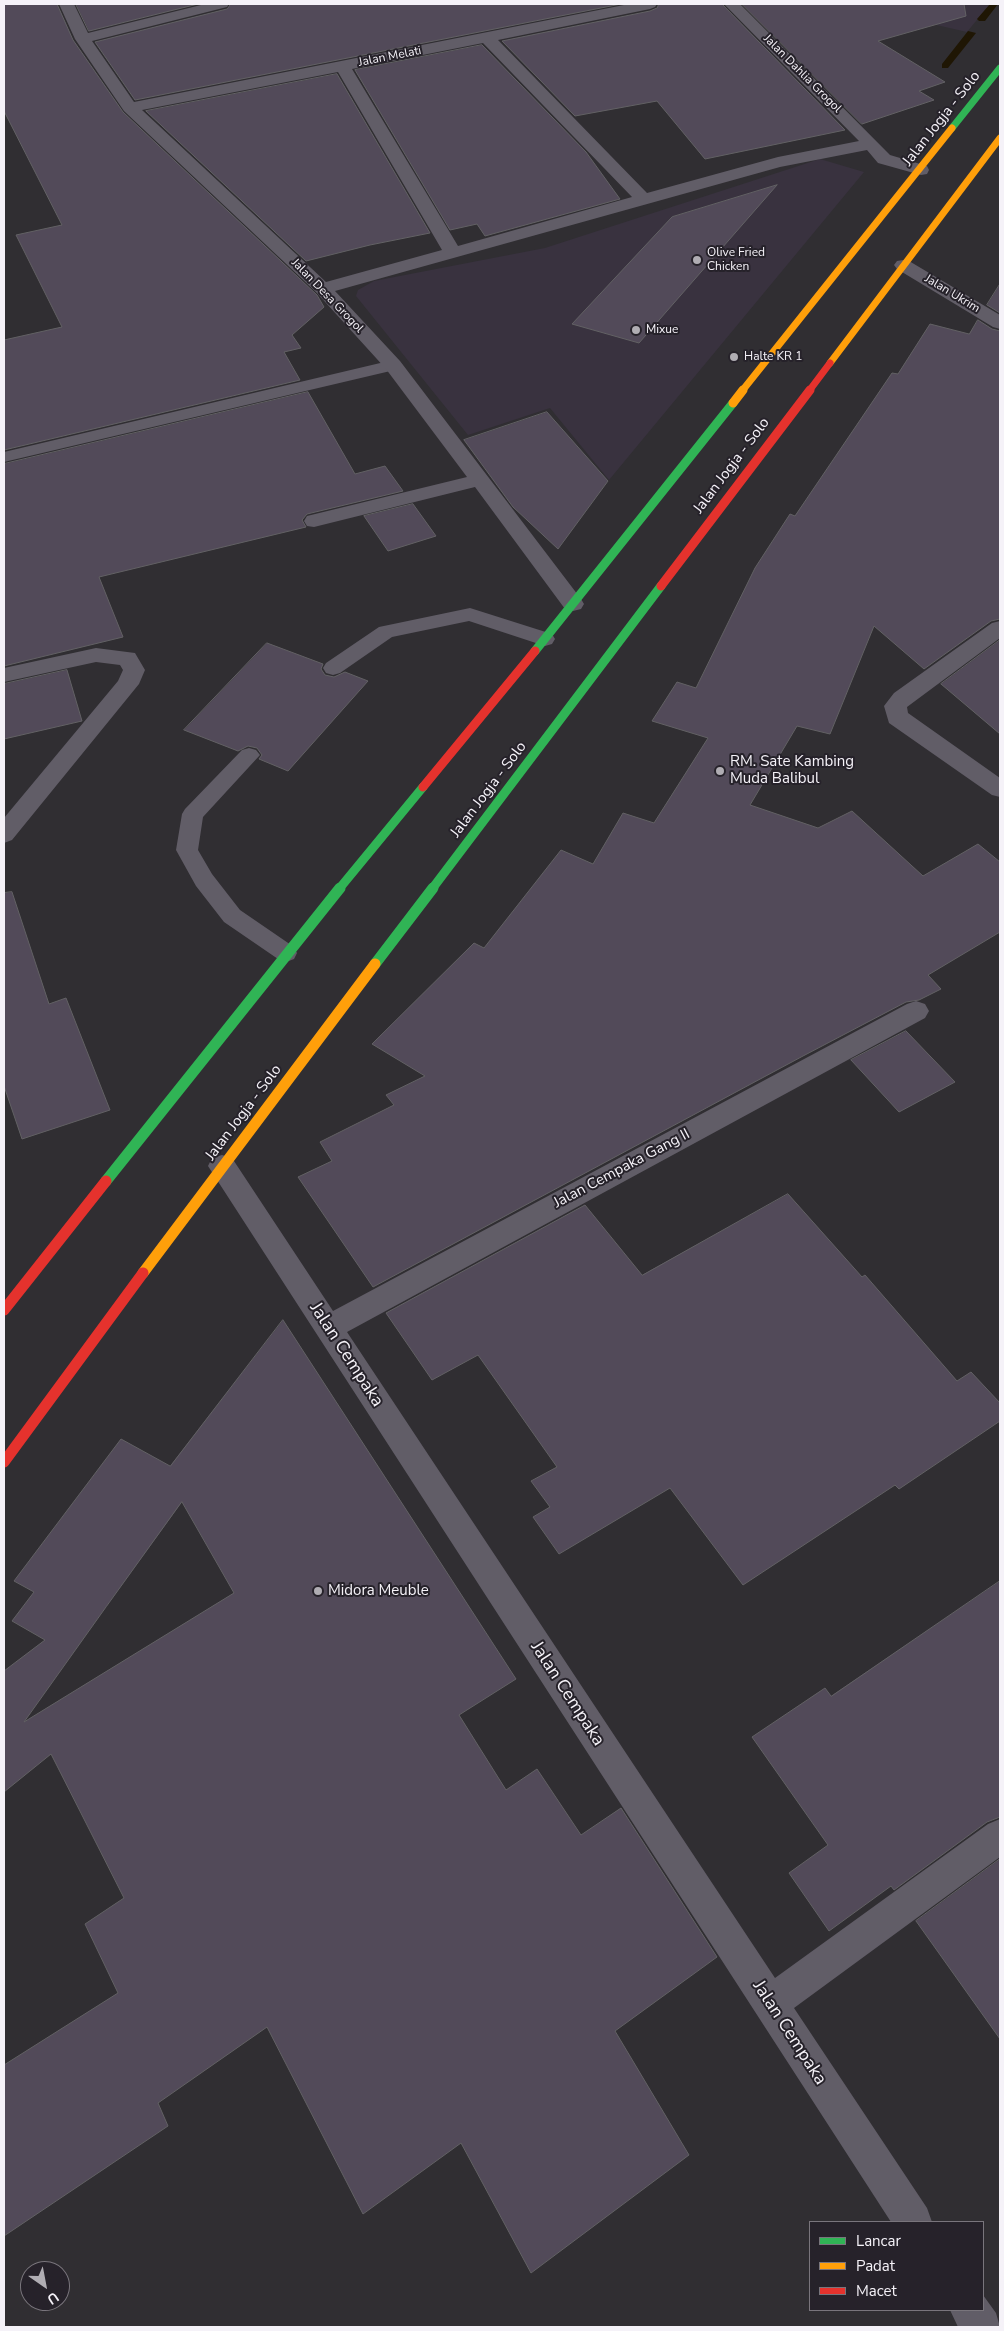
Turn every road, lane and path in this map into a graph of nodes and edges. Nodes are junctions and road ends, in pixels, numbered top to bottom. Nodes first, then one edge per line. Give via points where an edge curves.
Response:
1 (67, 4) edge
2 (222, 4) edge
3 (650, 4) edge
4 (732, 4) edge
5 (487, 38) junction
6 (83, 39) junction
7 (342, 66) junction
8 (1000, 68) edge
9 (130, 108) junction
10 (1000, 138) edge
11 (872, 144) junction
12 (921, 170) junction
13 (644, 200) junction
14 (453, 253) junction
15 (903, 265) junction
16 (323, 289) junction
17 (1000, 323) edge
18 (393, 365) junction
19 (4, 457) edge
20 (480, 480) junction
21 (314, 521) dead end
22 (574, 604) junction
23 (1000, 628) edge
24 (545, 639) junction
25 (333, 668) dead end
26 (4, 675) edge
27 (249, 755) dead end
28 (1000, 789) edge
29 (4, 834) edge
30 (286, 953) junction
31 (916, 1011) dead end
32 (222, 1166) junction
33 (4, 1310) edge
34 (328, 1328) junction
35 (4, 1462) edge
36 (1000, 1836) edge
37 (770, 2004) junction
38 (912, 2221) edge
39 (971, 2311) edge
40 (982, 2327) edge

1 - 6 street, Jalan Desa Grogol
2 - 6 street
3 - 5 street, Jalan Melati
4 - 11 street, Jalan Dahlia Grogol
5 - 7 street, Jalan Melati
5 - 13 street
6 - 9 street, Jalan Desa Grogol
7 - 9 street, Jalan Melati
7 - 14 street
8 - 12 highway, Jalan Jogja - Solo
9 - 16 street, Jalan Desa Grogol
10 - 15 highway, Jalan Jogja - Solo
11 - 12 street, Jalan Dahlia Grogol via 884,159
11 - 13 street via 778,162
12 - 22 highway, Jalan Jogja - Solo
13 - 14 street
14 - 16 street
15 - 17 street, Jalan Ukrim
15 - 32 highway, Jalan Jogja - Solo
16 - 18 street, Jalan Desa Grogol
18 - 19 lane
18 - 20 street, Jalan Desa Grogol
20 - 21 street
20 - 22 street, Jalan Desa Grogol
22 - 24 highway, Jalan Jogja - Solo
23 - 28 street via 895,706 897,717
24 - 25 lane via 470,614 386,632
24 - 30 highway, Jalan Jogja - Solo
26 - 29 street via 96,655 127,658 134,670 128,684
27 - 30 lane via 193,814 187,850 204,880 232,916
30 - 33 highway, Jalan Jogja - Solo
31 - 34 street, Jalan Cempaka Gang II
32 - 34 street, Jalan Cempaka
32 - 35 highway, Jalan Jogja - Solo
34 - 37 street, Jalan Cempaka
36 - 37 street
37 - 38 street, Jalan Cempaka
39 - 40 street

